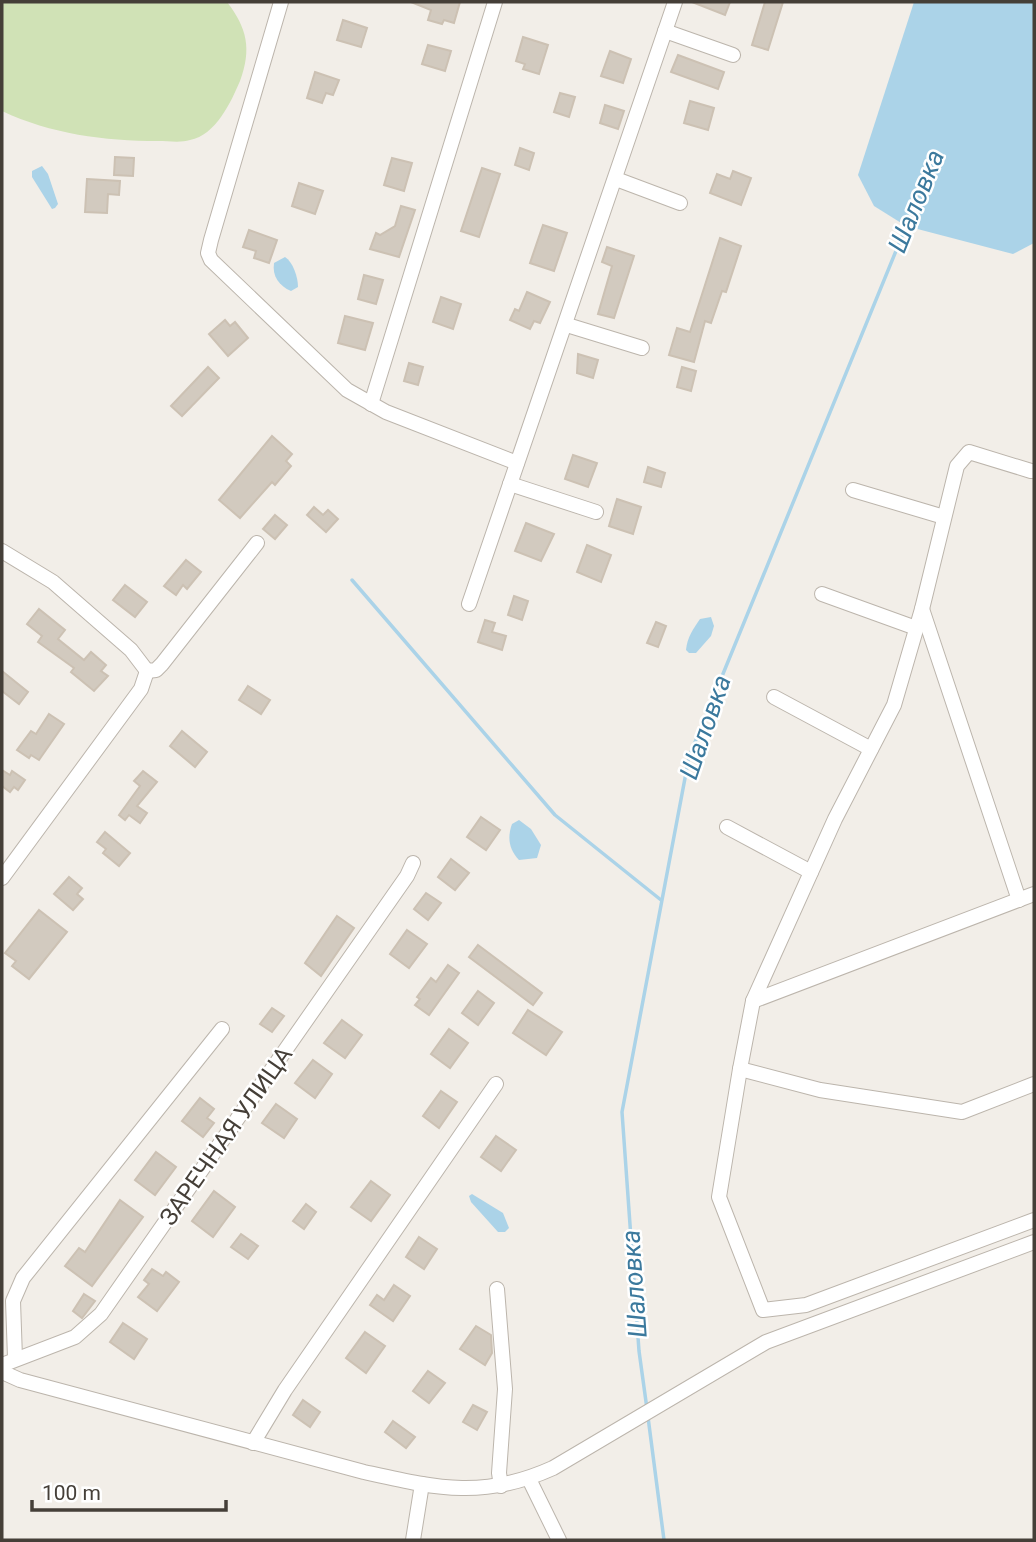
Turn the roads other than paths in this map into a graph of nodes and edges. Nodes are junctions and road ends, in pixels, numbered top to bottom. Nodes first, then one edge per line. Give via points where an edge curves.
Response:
1 (281, 2) edge
2 (495, 2) edge
3 (675, 2) edge
4 (665, 31) junction
5 (733, 55) dead end
6 (616, 179) junction
7 (680, 203) dead end
8 (567, 325) junction
9 (642, 348) dead end
10 (371, 404) junction
11 (517, 463) junction
12 (1033, 474) edge
13 (510, 484) junction
14 (853, 490) dead end
15 (596, 512) dead end
16 (944, 517) junction
17 (257, 543) dead end
18 (2, 551) edge
19 (822, 594) dead end
20 (470, 604) dead end
21 (922, 609) junction
22 (916, 628) junction
23 (147, 671) junction
24 (774, 697) dead end
25 (871, 749) junction
26 (727, 827) dead end
27 (413, 863) dead end
28 (811, 872) junction
29 (2, 878) edge
30 (1034, 894) edge
31 (1019, 900) junction
32 (753, 1001) junction
33 (222, 1029) dead end
34 (740, 1069) junction
35 (496, 1084) dead end
36 (1034, 1084) edge
37 (1034, 1220) edge
38 (1034, 1242) edge
39 (497, 1289) dead end
40 (806, 1305) junction
41 (810, 1324) junction
42 (8, 1362) edge
43 (2, 1372) edge
44 (253, 1443) junction
45 (529, 1479) junction
46 (422, 1484) junction
47 (501, 1486) junction
48 (413, 1540) edge
49 (559, 1540) edge

1 - 10 street via 208,253 233,283 347,390
2 - 10 street
3 - 4 street
4 - 5 street
4 - 6 street
6 - 7 street
6 - 8 street
8 - 9 street
8 - 11 street
10 - 11 street
11 - 13 street
12 - 16 street via 969,452 957,466
13 - 15 street
13 - 20 street
14 - 16 street
16 - 21 street
17 - 23 street via 162,664
18 - 23 street via 53,582 131,650
19 - 22 street
21 - 22 street
21 - 31 street
22 - 25 street via 894,705
23 - 29 street via 141,689
24 - 25 street
25 - 28 street
26 - 28 street
27 - 42 street, ЗАРЕЧНАЯ УЛИЦА via 101,1314 75,1337
28 - 32 street
30 - 31 street
31 - 32 street
32 - 34 street
33 - 42 street via 23,1278 13,1301
34 - 36 street via 820,1090 962,1112
34 - 40 street via 719,1197 763,1310
35 - 44 street
37 - 40 street
38 - 41 street
39 - 47 street via 506,1389
40 - 41 street
41 - 45 street via 732,1359
43 - 44 street
44 - 46 street
45 - 47 street
45 - 49 street
46 - 47 street via 478,1490
46 - 48 street

